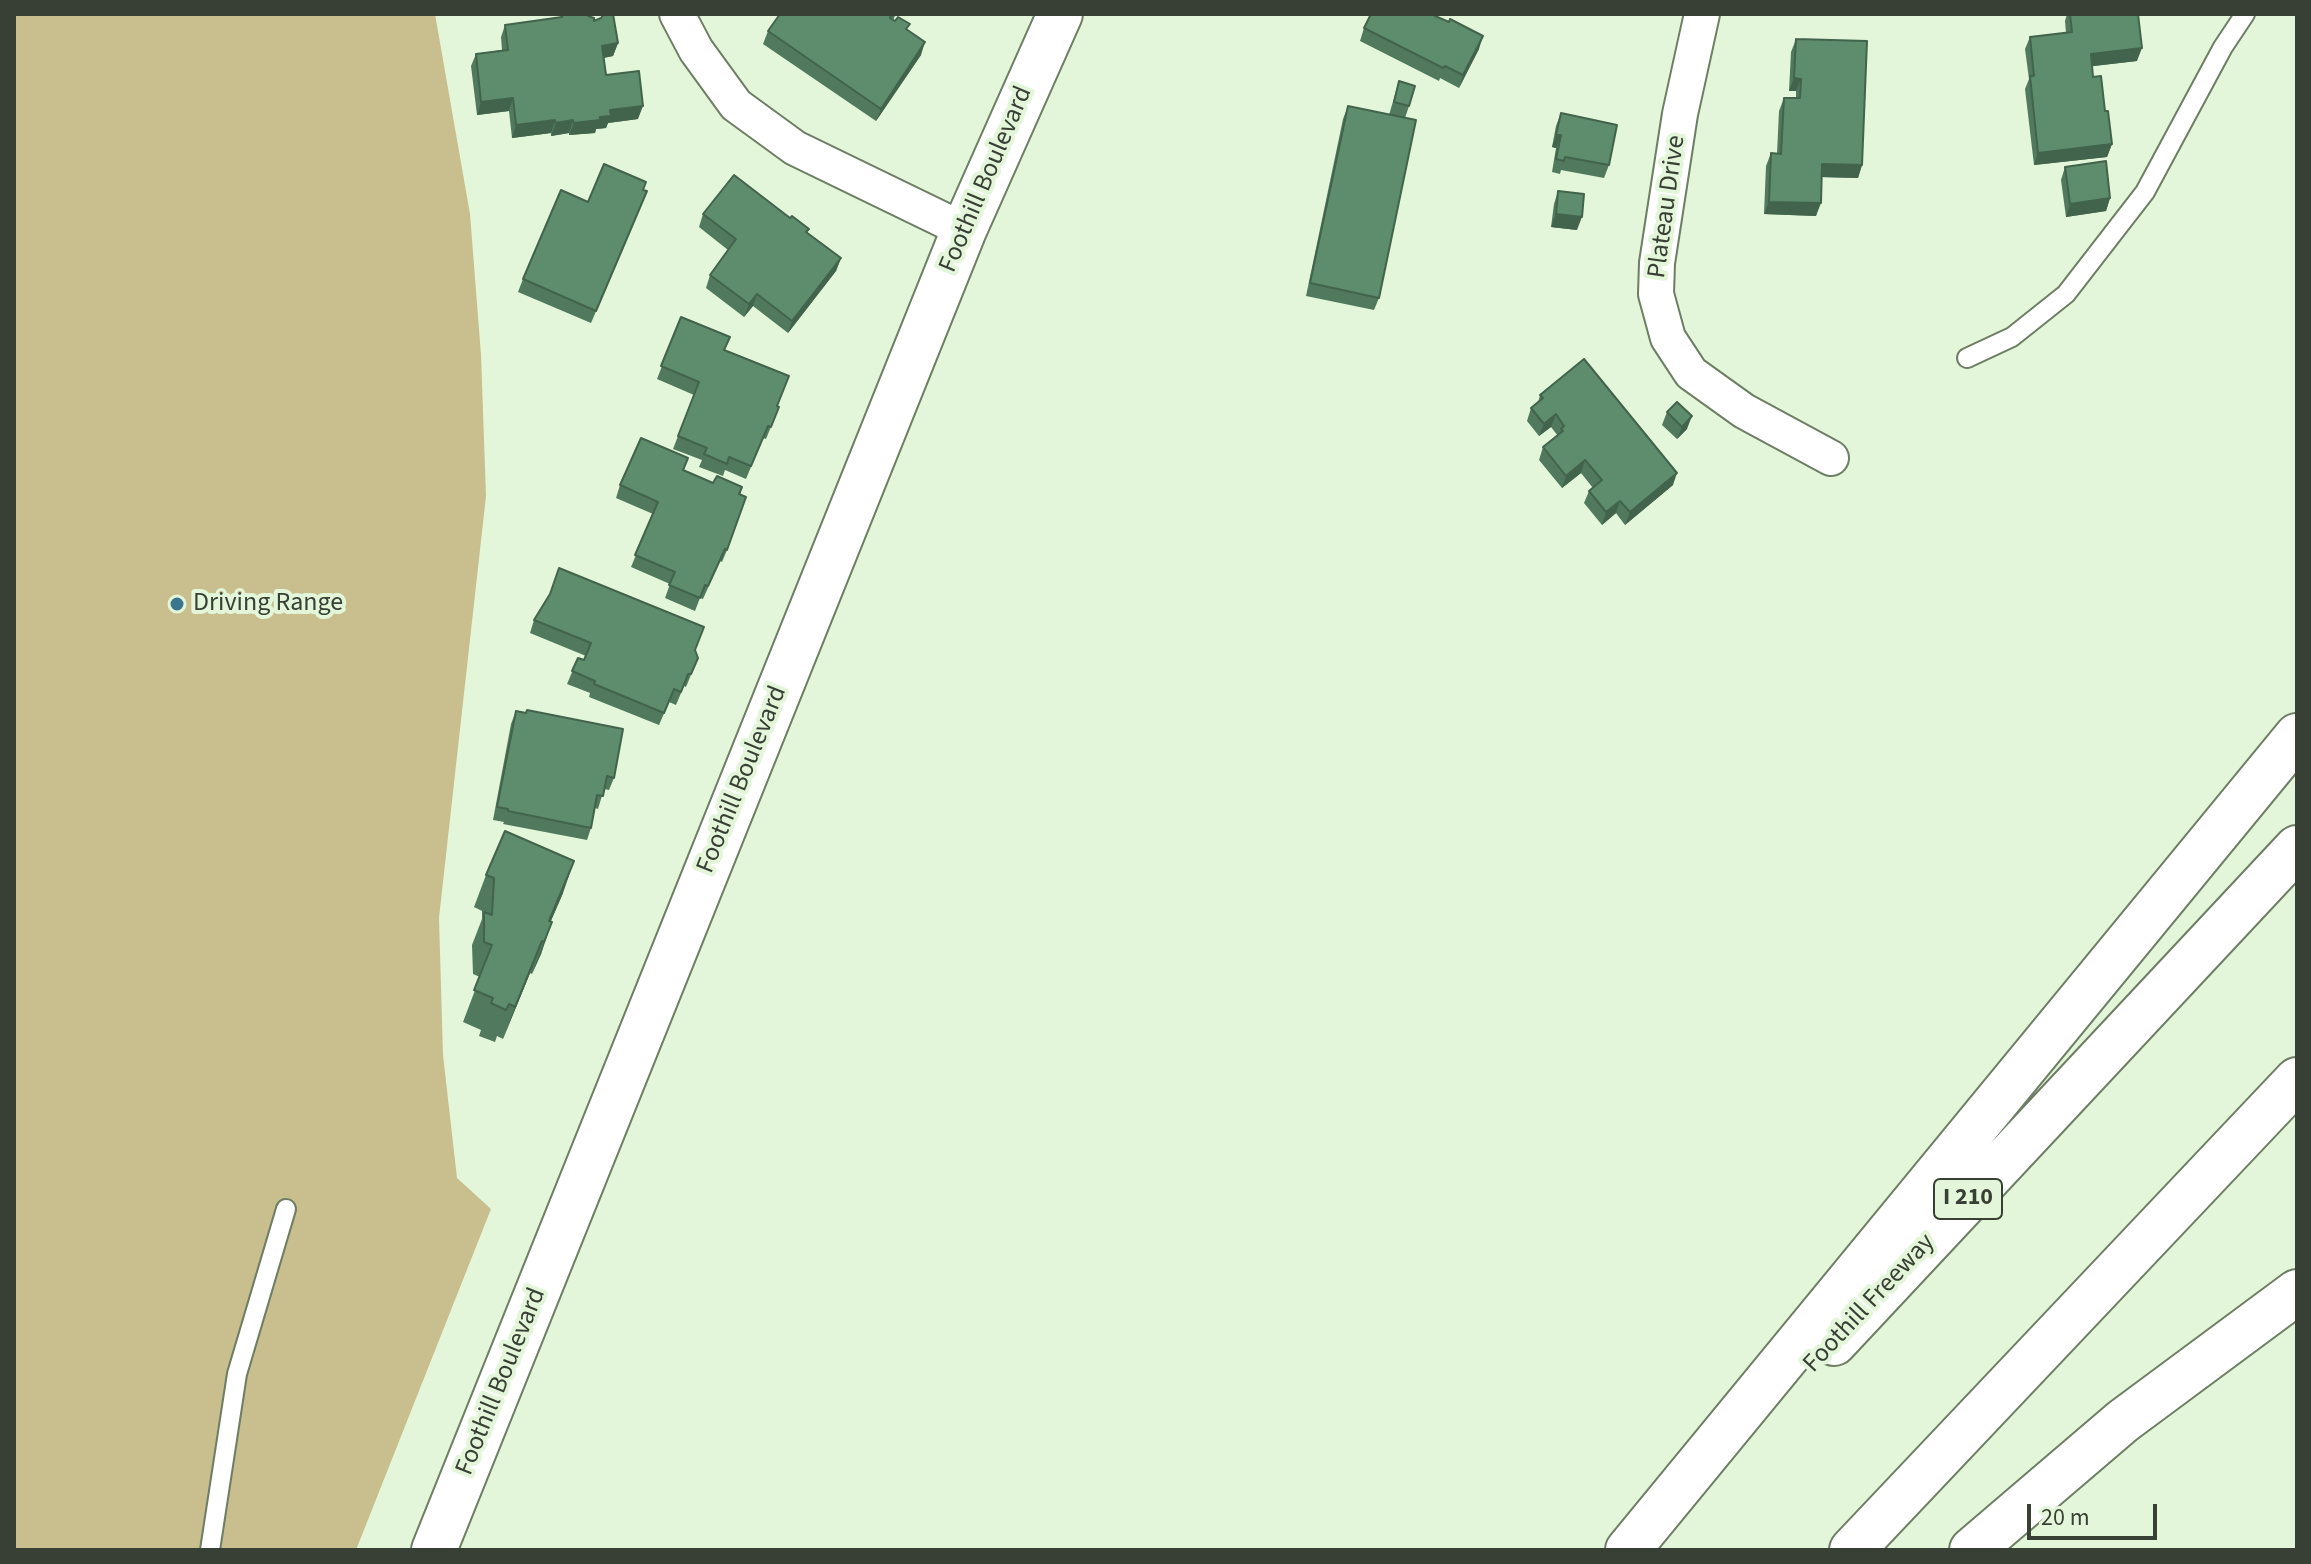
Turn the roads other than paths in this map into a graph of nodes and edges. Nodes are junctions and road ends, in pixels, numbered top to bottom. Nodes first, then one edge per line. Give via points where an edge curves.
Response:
1 (677, 14) edge
2 (1060, 14) edge
3 (1702, 14) edge
4 (2245, 14) edge
5 (964, 230) junction
6 (1967, 358) dead end
7 (1831, 458) dead end
8 (2297, 736) edge
9 (2297, 848) edge
10 (2297, 1080) edge
11 (286, 1209) dead end
12 (2297, 1292) edge
13 (210, 1550) edge
14 (434, 1550) edge
15 (1628, 1550) edge
16 (1639, 1550) edge
17 (1852, 1550) edge
18 (1972, 1550) edge

1 - 5 street via 736,105 795,148
2 - 5 main road, Foothill Boulevard
3 - 7 street, Plateau Drive via 1657,263 1656,294 1668,338 1691,373 1744,411
4 - 6 lane via 2145,192 2066,294 2012,337
5 - 14 main road, Foothill Boulevard
8 - 15 main road
9 - 16 main road, Foothill Freeway / I 210
10 - 17 main road
11 - 13 lane via 237,1374
12 - 18 main road via 2123,1421

